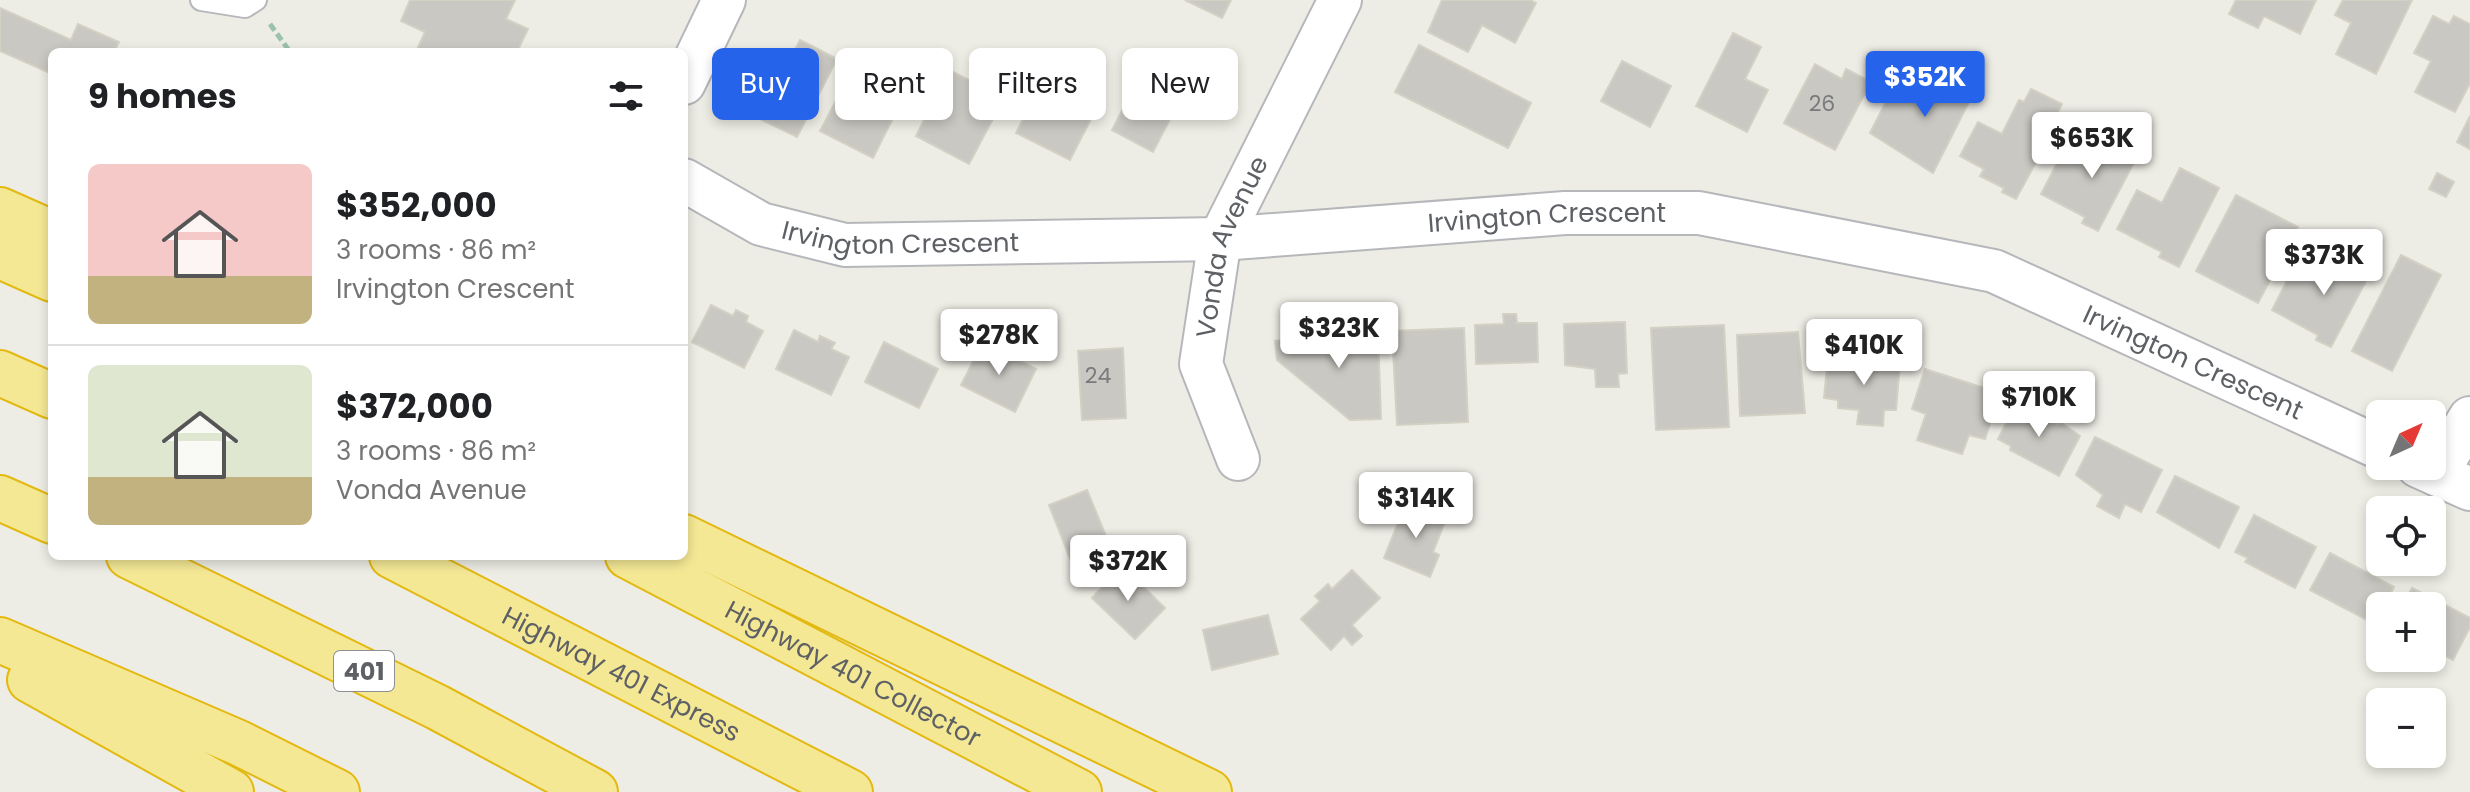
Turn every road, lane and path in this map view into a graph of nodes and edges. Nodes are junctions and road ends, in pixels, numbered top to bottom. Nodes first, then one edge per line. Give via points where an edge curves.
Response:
1 (201, 0) edge
2 (256, 0) edge
3 (724, 0) edge
4 (1340, 0) edge
5 (688, 75) edge
6 (688, 182) edge
7 (0, 210) edge
8 (48, 231) edge
9 (1220, 239) junction
10 (0, 256) edge
11 (48, 277) edge
12 (0, 373) edge
13 (48, 394) edge
14 (2470, 418) edge
15 (2366, 442) edge
16 (1238, 459) dead end
17 (2446, 466) edge
18 (0, 498) edge
19 (48, 519) edge
20 (688, 539) edge
21 (137, 560) edge
22 (400, 560) edge
23 (636, 560) edge
24 (0, 640) edge
25 (0, 663) edge
26 (231, 792) edge
27 (337, 792) edge
28 (595, 792) edge
29 (850, 792) edge
30 (1079, 792) edge
31 (1209, 792) edge

1 - 2 lane via 245,7
3 - 5 street
4 - 9 street, Vonda Avenue
6 - 9 street, Irvington Crescent via 761,224 845,245
7 - 8 highway
9 - 15 street, Irvington Crescent via 1565,213 1699,213 1994,271
9 - 16 street, Vonda Avenue via 1201,364
10 - 11 highway
12 - 13 highway
14 - 17 street
18 - 19 highway
20 - 31 highway
21 - 28 highway, 401 via 437,707
22 - 29 highway, Highway 401 Express
23 - 30 highway, Highway 401 Collector
24 - 27 highway via 239,743
25 - 26 highway

